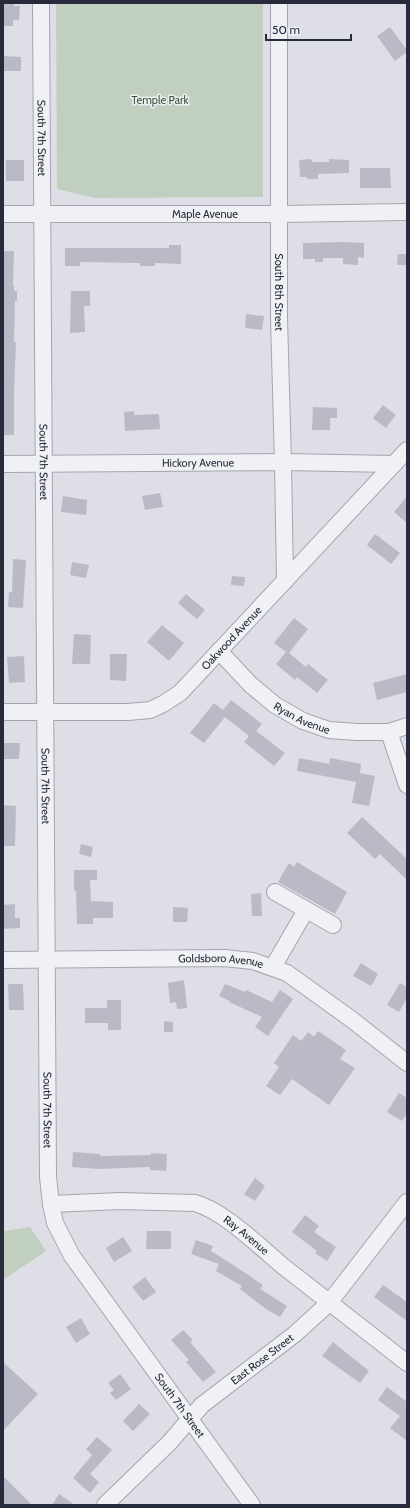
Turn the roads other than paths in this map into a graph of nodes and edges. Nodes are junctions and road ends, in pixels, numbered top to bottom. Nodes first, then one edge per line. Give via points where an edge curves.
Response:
1 (41, 3) edge
2 (279, 3) edge
3 (407, 212) edge
4 (3, 214) edge
5 (43, 214) junction
6 (278, 214) junction
7 (407, 450) edge
8 (283, 462) junction
9 (3, 464) edge
10 (45, 464) junction
11 (394, 464) junction
12 (285, 581) junction
13 (219, 651) junction
14 (3, 712) edge
15 (46, 712) junction
16 (407, 726) edge
17 (389, 732) junction
18 (407, 786) edge
19 (275, 892) dead end
20 (306, 910) junction
21 (333, 925) dead end
22 (3, 960) edge
23 (47, 960) junction
24 (273, 967) junction
25 (407, 1063) edge
26 (407, 1202) edge
27 (51, 1204) junction
28 (329, 1303) junction
29 (407, 1363) edge
30 (190, 1419) junction
31 (105, 1505) edge
32 (252, 1505) edge

1 - 5 street, South 7th Street
2 - 6 street, South 8th Street
3 - 6 street, Maple Avenue
4 - 5 street, Maple Avenue
5 - 6 street, Maple Avenue
5 - 10 street, South 7th Street
6 - 8 street, South 8th Street
7 - 11 street, Oakwood Avenue
8 - 10 street, Hickory Avenue
8 - 11 street, Hickory Avenue
8 - 12 street, South 8th Street
9 - 10 street, Hickory Avenue
10 - 15 street, South 7th Street
11 - 12 street, Oakwood Avenue
12 - 13 street, Oakwood Avenue
13 - 15 street, Oakwood Avenue via 180,693 150,710
13 - 17 street, Ryan Avenue via 251,685 303,721 329,730
14 - 15 street, Oakwood Avenue
15 - 23 street, South 7th Street
16 - 17 street, Ryan Avenue
17 - 18 street
19 - 20 street
20 - 21 street
20 - 24 street
22 - 23 street, Goldsboro Avenue
23 - 24 street, Goldsboro Avenue via 224,958 253,961
23 - 27 street, South 7th Street via 48,1177
24 - 25 street, Goldsboro Avenue via 305,985
26 - 28 street, East Rose Street
27 - 28 street, Ray Avenue via 120,1201 195,1203 205,1206
27 - 30 street, South 7th Street via 55,1223 72,1256
28 - 29 street, Ray Avenue
28 - 30 street, East Rose Street via 295,1334 202,1405
30 - 31 street, East Rose Street
30 - 32 street, South 7th Street

